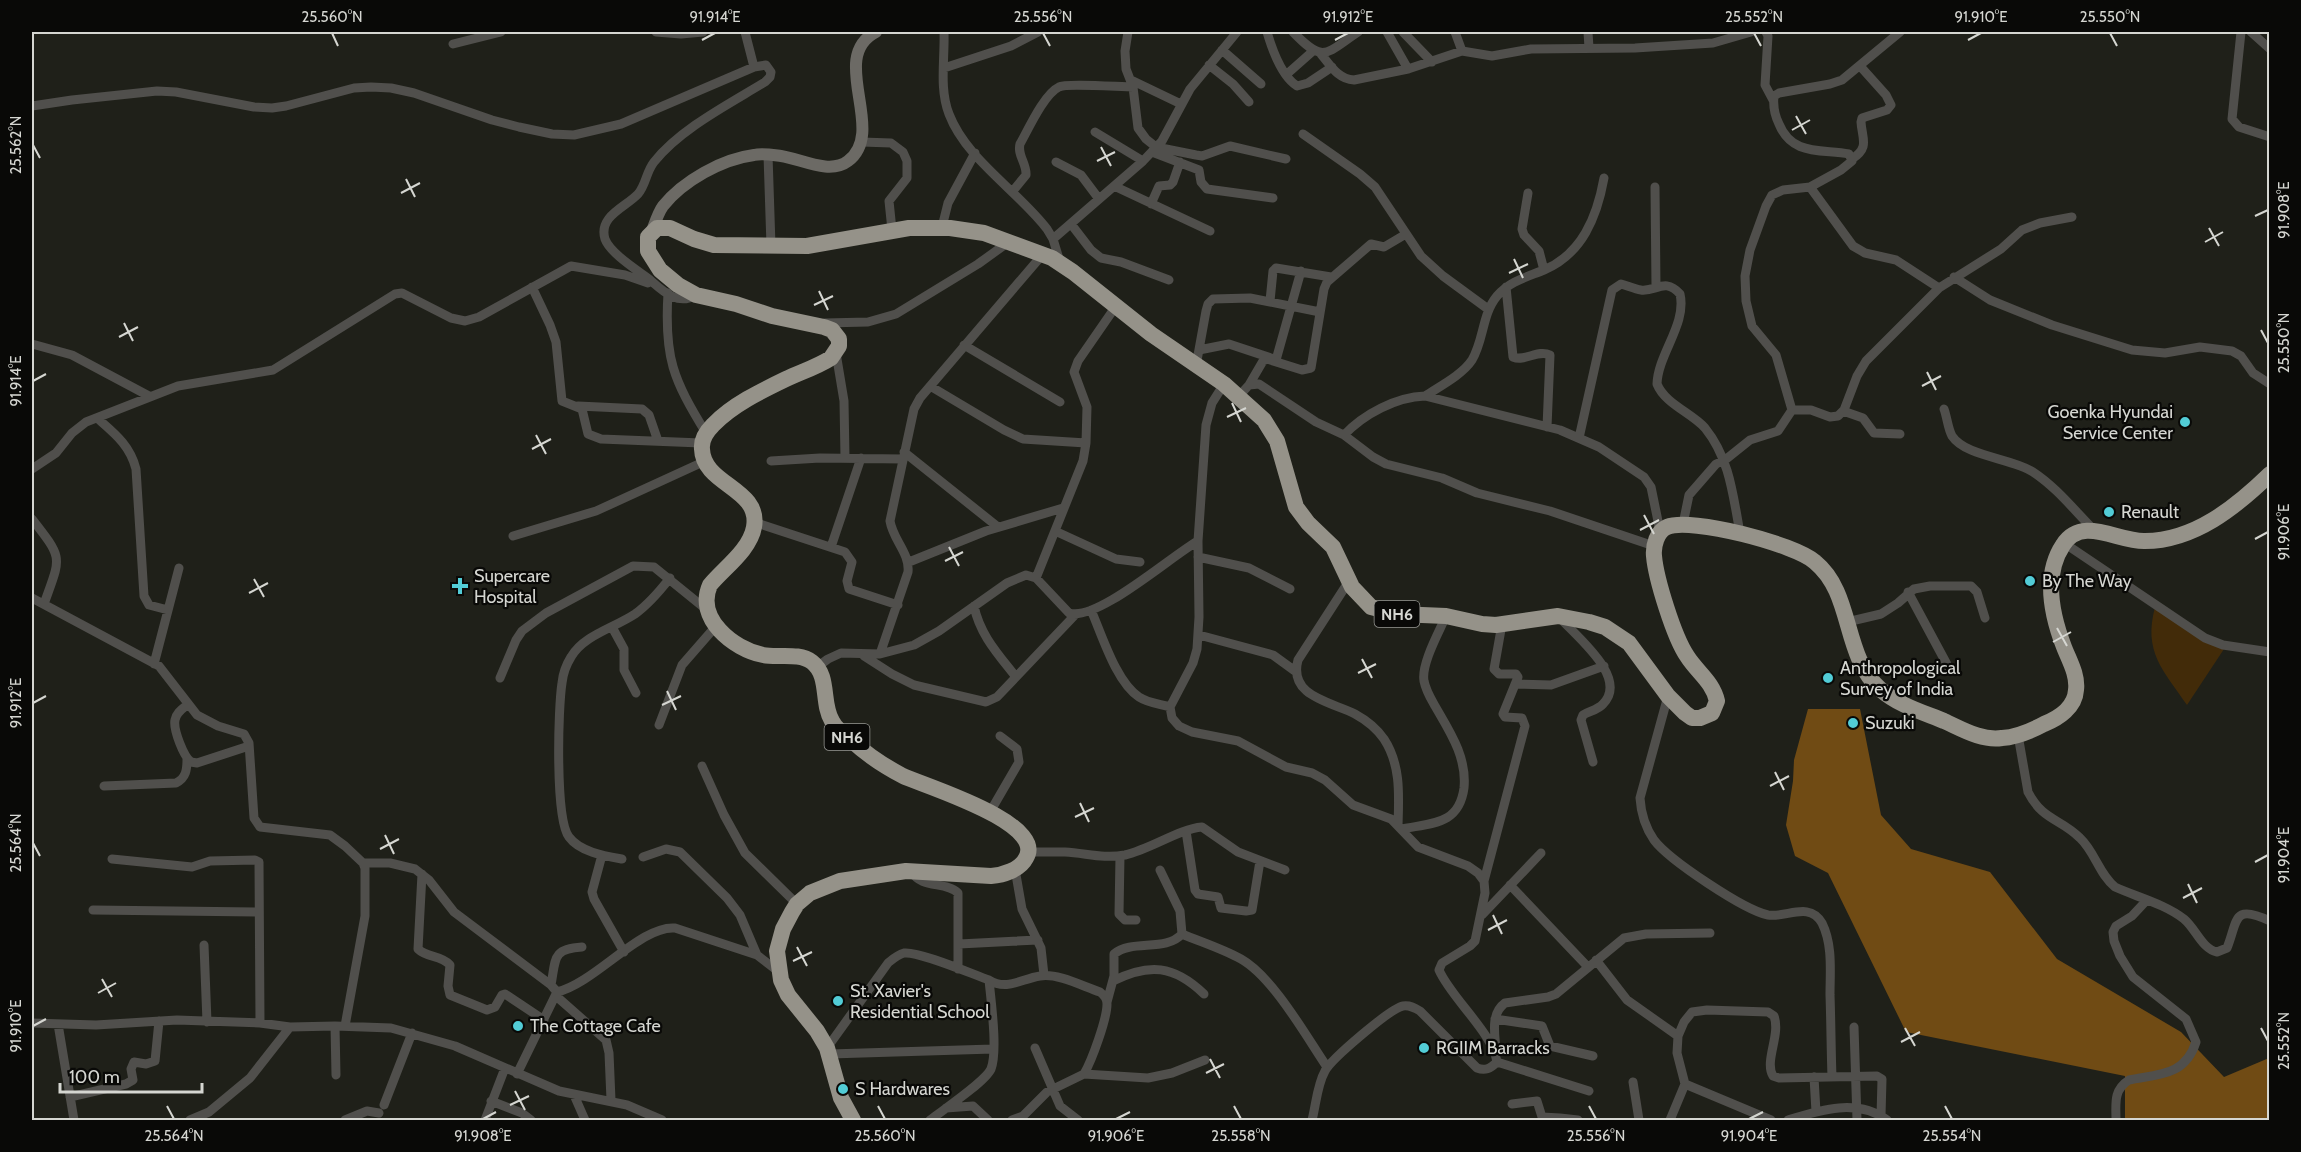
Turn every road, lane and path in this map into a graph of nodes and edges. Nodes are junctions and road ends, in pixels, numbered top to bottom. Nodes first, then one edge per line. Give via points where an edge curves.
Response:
1 (501, 32) edge
2 (656, 32) edge
3 (703, 32) edge
4 (745, 32) edge
5 (876, 32) edge
6 (945, 32) edge
7 (1038, 32) edge
8 (1128, 32) edge
9 (1237, 32) edge
10 (1267, 32) edge
11 (1293, 32) edge
12 (1358, 32) edge
13 (1387, 32) edge
14 (1403, 32) edge
15 (1455, 32) edge
16 (1588, 32) edge
17 (1751, 32) edge
18 (1766, 32) edge
19 (1900, 32) edge
20 (2241, 32) edge
21 (2251, 32) edge
22 (690, 33) edge
23 (478, 34) edge
24 (453, 44) dead end
25 (1589, 48) junction
26 (2270, 49) edge
27 (1222, 50) junction
28 (1462, 51) junction
29 (1317, 52) junction
30 (1431, 62) junction
31 (1209, 65) junction
32 (1860, 66) junction
33 (754, 67) junction
34 (1332, 67) junction
35 (944, 68) junction
36 (1408, 69) junction
37 (1287, 74) junction
38 (1132, 83) junction
39 (1261, 84) dead end
40 (1773, 100) junction
41 (1249, 102) dead end
42 (1181, 104) junction
43 (32, 106) edge
44 (1095, 132) dead end
45 (1303, 134) dead end
46 (2270, 137) edge
47 (862, 142) junction
48 (1154, 150) junction
49 (975, 153) junction
50 (768, 155) junction
51 (1286, 159) dead end
52 (1852, 159) junction
53 (1056, 162) dead end
54 (1143, 162) junction
55 (1180, 162) junction
56 (1604, 178) dead end
57 (1114, 186) junction
58 (1810, 187) junction
59 (1655, 188) dead end
60 (1012, 192) junction
61 (1528, 193) dead end
62 (1273, 198) dead end
63 (1099, 200) junction
64 (1151, 204) junction
65 (2072, 217) dead end
66 (1071, 224) junction
67 (942, 227) junction
68 (652, 231) junction
69 (892, 231) junction
70 (1210, 231) dead end
71 (1406, 234) junction
72 (1053, 239) junction
73 (1010, 241) junction
74 (771, 246) junction
75 (1043, 254) junction
76 (1061, 262) junction
77 (1544, 270) junction
78 (1301, 272) junction
79 (1331, 277) junction
80 (1954, 277) junction
81 (1169, 280) dead end
82 (656, 285) junction
83 (1656, 286) junction
84 (532, 287) junction
85 (1506, 287) junction
86 (1939, 288) junction
87 (668, 293) junction
88 (696, 295) junction
89 (1270, 301) junction
90 (1292, 305) junction
91 (1116, 306) junction
92 (1488, 309) junction
93 (1320, 312) junction
94 (810, 323) junction
95 (32, 344) edge
96 (964, 345) junction
97 (836, 352) junction
98 (1197, 358) junction
99 (1274, 359) junction
100 (1224, 384) junction
101 (2270, 384) edge
102 (930, 386) junction
103 (1244, 391) junction
104 (149, 396) junction
105 (1425, 396) junction
106 (1060, 402) dead end
107 (578, 406) junction
108 (1944, 409) dead end
109 (1792, 410) junction
110 (1843, 411) junction
111 (97, 418) junction
112 (1547, 427) junction
113 (1900, 434) dead end
114 (1344, 435) junction
115 (704, 438) junction
116 (1579, 438) junction
117 (658, 441) junction
118 (1086, 443) junction
119 (904, 456) junction
120 (845, 458) junction
121 (861, 458) junction
122 (1725, 460) junction
123 (771, 461) dead end
124 (703, 462) junction
125 (32, 469) edge
126 (2270, 474) edge
127 (1063, 508) junction
128 (32, 519) edge
129 (754, 522) junction
130 (1683, 524) junction
131 (998, 527) junction
132 (1054, 531) junction
133 (2094, 531) junction
134 (1740, 533) junction
135 (513, 536) dead end
136 (1657, 539) junction
137 (1198, 541) junction
138 (2064, 543) junction
139 (831, 547) junction
140 (1198, 557) junction
141 (909, 562) junction
142 (1140, 562) dead end
143 (179, 568) dead end
144 (670, 578) junction
145 (1036, 578) junction
146 (1349, 581) junction
147 (1290, 589) dead end
148 (1908, 592) junction
149 (32, 598) edge
150 (44, 604) junction
151 (898, 605) junction
152 (974, 606) junction
153 (168, 610) junction
154 (707, 610) junction
155 (1091, 610) junction
156 (1075, 615) junction
157 (1446, 616) junction
158 (1558, 616) junction
159 (1985, 618) dead end
160 (1847, 622) junction
161 (1502, 624) junction
162 (716, 626) junction
163 (612, 627) junction
164 (1199, 635) junction
165 (2270, 652) edge
166 (880, 654) junction
167 (862, 655) junction
168 (154, 664) junction
169 (1604, 666) junction
170 (817, 667) junction
171 (1950, 670) dead end
172 (1295, 671) junction
173 (1016, 677) junction
174 (500, 678) dead end
175 (1515, 684) junction
176 (636, 693) dead end
177 (1668, 696) junction
178 (188, 705) junction
179 (1170, 706) junction
180 (659, 725) dead end
181 (2018, 735) junction
182 (1000, 736) dead end
183 (249, 746) junction
184 (187, 759) junction
185 (1593, 762) dead end
186 (702, 766) dead end
187 (104, 786) dead end
188 (990, 812) junction
189 (1400, 827) junction
190 (1186, 831) junction
191 (1028, 852) junction
192 (1541, 853) dead end
193 (602, 855) junction
194 (1120, 856) junction
195 (643, 857) dead end
196 (112, 859) dead end
197 (622, 859) dead end
198 (1260, 861) junction
199 (363, 863) junction
200 (1015, 869) junction
201 (912, 870) junction
202 (1160, 870) dead end
203 (1285, 870) dead end
204 (422, 874) junction
205 (1484, 881) junction
206 (1510, 885) junction
207 (2146, 901) junction
208 (797, 904) junction
209 (93, 910) dead end
210 (259, 912) junction
211 (1482, 915) junction
212 (1136, 921) dead end
213 (2270, 921) edge
214 (1710, 933) dead end
215 (1182, 934) junction
216 (1038, 940) junction
217 (959, 944) junction
218 (204, 945) dead end
219 (582, 947) dead end
220 (624, 952) junction
221 (757, 955) junction
222 (1596, 960) junction
223 (1588, 967) junction
224 (958, 969) junction
225 (779, 972) junction
226 (1044, 975) junction
227 (989, 980) junction
228 (1113, 981) junction
229 (554, 991) junction
230 (1204, 994) dead end
231 (1107, 1002) junction
232 (1494, 1019) junction
233 (544, 1020) junction
234 (159, 1021) junction
235 (207, 1022) junction
236 (32, 1023) edge
237 (260, 1023) junction
238 (58, 1024) junction
239 (340, 1026) junction
240 (290, 1027) junction
241 (1854, 1027) dead end
242 (412, 1033) junction
243 (1678, 1036) junction
244 (1035, 1048) dead end
245 (993, 1049) junction
246 (829, 1051) junction
247 (1593, 1056) dead end
248 (1496, 1059) junction
249 (1205, 1060) dead end
250 (1327, 1067) junction
251 (505, 1068) junction
252 (518, 1074) junction
253 (1084, 1074) junction
254 (336, 1075) dead end
255 (1814, 1077) junction
256 (1832, 1077) junction
257 (1855, 1077) junction
258 (1634, 1082) dead end
259 (1685, 1084) junction
260 (1053, 1088) junction
261 (1589, 1091) dead end
262 (574, 1095) junction
263 (70, 1097) junction
264 (611, 1100) junction
265 (491, 1101) junction
266 (1512, 1104) dead end
267 (946, 1108) junction
268 (1855, 1109) junction
269 (1816, 1112) junction
270 (212, 1116) edge
271 (1025, 1118) edge
272 (1884, 1118) edge
273 (1558, 1119) edge
274 (74, 1120) edge
275 (190, 1120) edge
276 (345, 1120) edge
277 (485, 1120) edge
278 (531, 1120) edge
279 (585, 1120) edge
280 (662, 1120) edge
281 (853, 1120) edge
282 (930, 1120) edge
283 (988, 1120) edge
284 (1012, 1120) edge
285 (1078, 1120) edge
286 (1312, 1120) edge
287 (1578, 1120) edge
288 (1639, 1120) edge
289 (1670, 1120) edge
290 (1771, 1120) edge
291 (1788, 1120) edge
292 (1857, 1120) edge
293 (2116, 1120) edge

1 - 23 street
2 - 22 street
3 - 22 street
4 - 33 street
5 - 47 street via 862,43 858,57 856,81
6 - 35 street
7 - 35 street via 1011,46
8 - 38 street via 1125,61
9 - 27 street
10 - 37 street
11 - 29 street
12 - 29 street via 1329,51
13 - 36 street
14 - 30 street
15 - 28 street
16 - 25 street
17 - 25 street via 1713,43
18 - 40 street via 1765,85
19 - 32 street
20 - 46 street via 2232,119 2239,127
21 - 26 street
23 - 24 street
25 - 28 street via 1532,49 1492,56
27 - 31 street
27 - 39 street
28 - 30 street
29 - 34 street
29 - 37 street
30 - 36 street
31 - 41 street
31 - 42 street
32 - 40 street via 1842,80 1779,93
32 - 52 street via 1891,105 1862,118 1864,148
33 - 43 street via 621,124 574,135 519,128 391,88 354,88 272,108 157,91
33 - 82 street via 766,65 770,77 677,139 654,162 638,195 610,216 605,238 611,249
34 - 36 street via 1345,79
34 - 37 street via 1301,86
35 - 49 street via 948,113
38 - 42 street
38 - 48 street via 1138,128
38 - 60 street via 1103,88 1056,88 1020,144 1026,175
40 - 52 street via 1782,131 1797,146 1845,153
42 - 48 street
44 - 54 street
45 - 71 street via 1375,187
47 - 50 street via 846,163 835,165
47 - 69 street via 891,143 907,161 907,178 890,201
48 - 51 street via 1202,156 1230,146
48 - 54 street
48 - 55 street
49 - 60 street
49 - 67 street via 948,203
50 - 68 street via 740,158 681,188 662,207
50 - 74 street
52 - 58 street via 1850,164
53 - 63 street via 1081,175
54 - 57 street
55 - 62 street via 1199,170 1206,189
55 - 64 street via 1173,182 1159,186
56 - 77 street via 1590,224 1574,251
57 - 63 street
57 - 64 street
58 - 86 street via 1852,246 1896,260
58 - 109 street via 1772,195 1750,250 1745,276 1752,326 1776,355
59 - 83 street
60 - 72 street
61 - 77 street via 1522,229 1539,251
63 - 66 street
64 - 70 street
65 - 80 street via 2029,227
66 - 72 street
66 - 81 street via 1101,258
67 - 69 highway, NH6
67 - 73 highway, NH6
68 - 74 highway, NH6 via 663,227 714,244
68 - 88 highway via 647,245 656,264 678,285
69 - 74 highway, NH6 via 829,244
71 - 79 street via 1384,247 1371,244
71 - 92 street via 1430,266
72 - 76 street
73 - 75 highway, NH6
73 - 94 street via 912,306 882,320
75 - 76 highway, NH6
75 - 96 street
76 - 91 highway, NH6
77 - 85 street
78 - 79 street
78 - 89 street via 1280,267 1273,271
78 - 90 street
79 - 93 street via 1324,289
80 - 86 street
80 - 101 street via 1990,300 2132,350 2165,353 2200,347 2232,351
82 - 84 street via 571,266
82 - 87 street
83 - 116 street via 1641,290 1621,284 1612,290
83 - 122 street via 1673,288 1681,300 1680,315 1658,378 1659,389 1705,428
84 - 104 street via 465,321 402,293 394,294 273,370 178,386
84 - 107 street via 556,342 562,401
85 - 92 street
85 - 112 street via 1513,357 1547,353 1551,359
86 - 110 street via 1866,361
87 - 88 street via 684,300
87 - 115 street via 671,366
88 - 94 highway
89 - 90 street
89 - 98 street via 1213,299 1208,304
90 - 93 street
90 - 99 street
91 - 98 highway, NH6 via 1151,334
91 - 118 street via 1074,372 1087,408
92 - 105 street via 1471,361
93 - 99 street via 1311,368 1302,370
94 - 97 highway via 837,335
95 - 104 street via 72,355
96 - 102 street
96 - 106 street
97 - 115 highway via 823,363 743,402
97 - 120 street via 844,401
98 - 99 street via 1229,344
98 - 100 highway, NH6
99 - 103 street via 1263,361
100 - 103 highway, NH6
100 - 137 street via 1212,403 1206,424
102 - 118 street via 1023,439
102 - 119 street via 914,409
103 - 114 street via 1259,384 1266,387 1316,422
103 - 146 highway, NH6 via 1272,431 1296,507 1333,547
104 - 111 street
105 - 112 street
105 - 114 street via 1396,401 1352,426
107 - 117 street via 642,409 649,415
107 - 117 street via 592,437
108 - 133 street via 1952,436 1960,444 2031,471
109 - 110 street via 1811,410 1834,417
109 - 122 street via 1778,431 1750,440
110 - 113 street via 1863,418 1874,433
111 - 125 street via 78,427 56,453
111 - 153 street via 133,458 144,596 149,605
112 - 116 street
114 - 136 street via 1386,464 1442,478 1477,493
115 - 117 street
115 - 124 highway
116 - 136 street via 1644,477 1655,500
118 - 127 street via 1078,476
119 - 121 street
119 - 131 street
119 - 141 street via 890,521
120 - 121 street
120 - 123 street
121 - 139 street
122 - 130 street via 1716,464 1689,495
122 - 134 street
124 - 129 highway via 710,472 744,496
124 - 135 street via 596,511
126 - 133 highway via 2230,510 2173,537 2143,542
127 - 131 street
127 - 132 street
128 - 150 street via 57,554 58,566
129 - 139 street
129 - 154 highway via 749,540 710,585 706,593
130 - 134 highway
130 - 136 highway via 1670,526
131 - 141 street
132 - 142 street via 1116,559
132 - 145 street
133 - 138 highway via 2077,532
134 - 160 highway via 1790,547 1815,561 1833,584
136 - 177 highway, NH6 via 1657,569 1678,640 1710,684 1717,701 1712,713 1692,718
137 - 140 street
137 - 155 street
138 - 165 street via 2205,638 2223,645
138 - 181 highway via 2057,556 2051,593 2077,692 2064,713
139 - 151 street via 851,558 849,589
140 - 147 street via 1249,568
140 - 164 street
141 - 151 street
143 - 153 street
144 - 154 street
144 - 163 street via 653,599
144 - 174 street via 654,567 633,566 546,613 522,631
145 - 152 street via 1018,578
145 - 156 street via 1062,608
146 - 157 highway, NH6 via 1366,603 1378,610
146 - 172 street via 1298,660
148 - 159 street via 1921,586 1971,586 1977,592
148 - 160 street via 1881,614
148 - 171 street
149 - 150 street
150 - 168 street
151 - 166 street
152 - 166 street via 927,639
152 - 173 street via 983,634
153 - 168 street
154 - 162 highway
155 - 156 street
155 - 179 street via 1130,690 1145,700
156 - 173 street
157 - 161 highway, NH6
157 - 189 street via 1426,664 1424,682 1462,759 1463,794 1451,816 1438,822
158 - 161 highway, NH6
158 - 169 street
158 - 177 highway, NH6 via 1605,627 1624,639
160 - 181 highway via 1864,671 1893,699 1981,736 1994,739
161 - 175 street via 1494,669 1499,674 1516,674
162 - 170 highway via 751,651 800,657
162 - 180 street via 682,665
163 - 176 street via 624,648 624,669
163 - 193 street via 580,645 571,657 564,670 561,700 560,802 564,829 577,844
164 - 172 street via 1273,655
164 - 179 street via 1193,663
166 - 167 street
167 - 170 street via 841,653
167 - 173 street via 914,685 986,702
168 - 178 street via 166,673
169 - 175 street via 1551,686
169 - 185 street via 1610,679 1610,693 1602,706 1583,715 1581,720
170 - 188 highway, NH6 via 831,720 853,743 898,773
172 - 189 street via 1308,693 1355,714 1384,739 1400,785
175 - 205 street via 1503,714 1522,718 1525,726
177 - 256 street via 1640,798 1647,828 1664,852 1746,905 1769,915 1800,911 1816,915 1829,947
178 - 183 street via 208,722 244,734
178 - 184 street via 175,720
179 - 189 street via 1172,718 1179,726 1238,741 1286,767 1312,773 1353,805 1391,819
181 - 207 street via 2032,800 2044,815 2081,839 2115,888
182 - 188 street via 1017,749 1019,762
183 - 184 street via 197,763
183 - 199 street via 254,818 260,827 330,835
184 - 187 street via 187,771 176,783
186 - 208 street via 745,853
188 - 191 highway, NH6 via 1021,832
189 - 205 street via 1418,847 1468,866
190 - 194 street
190 - 198 street via 1202,826 1228,846
190 - 198 street via 1196,890 1198,894 1218,897 1221,908 1252,910
191 - 194 street
191 - 200 highway
192 - 206 street
193 - 197 street
193 - 220 street via 592,892
194 - 212 street via 1119,914 1125,920
195 - 221 street via 666,849 680,852 740,915
196 - 210 street via 192,867 210,861 255,860 259,862
198 - 203 street
199 - 204 street via 401,864
199 - 239 street via 365,916
200 - 201 highway via 1000,875 979,876
200 - 216 street via 1022,909
201 - 208 highway via 830,884
201 - 217 street via 918,880 958,893
202 - 215 street via 1180,911
204 - 229 street via 454,912
204 - 233 street via 418,949 450,965 450,994 488,1010 505,994
205 - 211 street
206 - 211 street
206 - 223 street
207 - 213 street via 2183,918 2209,949 2217,952 2227,948 2236,918 2241,915 2252,913
207 - 293 street via 2116,926 2114,941 2133,977 2186,1019 2196,1042 2188,1060 2177,1068 2124,1083 2116,1096
208 - 225 highway via 779,942
209 - 210 street
210 - 237 street
211 - 248 street via 1475,941 1442,963 1439,970
214 - 222 street via 1624,938
215 - 228 street via 1172,941 1117,951 1113,957
215 - 250 street via 1251,965 1272,988
216 - 217 street
216 - 226 street
217 - 224 street
218 - 235 street
219 - 229 street via 560,951
220 - 221 street via 668,927
220 - 229 street via 574,986
221 - 225 street
222 - 223 street
222 - 243 street via 1627,1000
223 - 232 street via 1556,994 1505,1003
224 - 227 street
224 - 246 street via 918,955 905,953 894,957
225 - 246 highway via 788,995
226 - 227 street via 1003,986
226 - 231 street via 1100,992
227 - 245 street
228 - 230 street via 1142,970 1166,970
228 - 231 street
229 - 233 street
229 - 264 street via 606,1040
231 - 253 street
232 - 247 street via 1542,1026 1551,1046
232 - 248 street
233 - 252 street
234 - 235 street
234 - 238 street
234 - 263 street via 155,1061 146,1065 134,1062 133,1080
235 - 237 street
236 - 238 street
237 - 240 street
238 - 263 street
239 - 240 street
239 - 242 street
239 - 254 street
240 - 270 street via 250,1078
241 - 257 street
242 - 251 street
242 - 276 street via 382,1109
243 - 255 street via 1692,1012 1768,1012 1776,1022 1770,1066 1773,1076
243 - 259 street via 1677,1053
244 - 260 street
245 - 246 street
245 - 267 street via 988,1074
246 - 281 highway via 841,1098
248 - 250 street via 1492,1068 1477,1068 1420,1011 1401,1006
248 - 261 street
249 - 253 street via 1148,1078
250 - 286 street
251 - 252 street
251 - 265 street
252 - 262 street
253 - 260 street
255 - 256 street
255 - 269 street
256 - 257 street
257 - 268 street
257 - 272 street via 1882,1079
258 - 288 street
259 - 289 street
259 - 290 street
260 - 271 street
260 - 285 street via 1060,1106
262 - 264 street
262 - 279 street
263 - 274 street
264 - 280 street
265 - 277 street
265 - 278 street
266 - 273 street via 1537,1101 1542,1117
267 - 282 street
267 - 283 street via 973,1107
268 - 269 street
268 - 272 street
268 - 292 street
269 - 291 street
270 - 275 street
271 - 284 street
273 - 287 street

